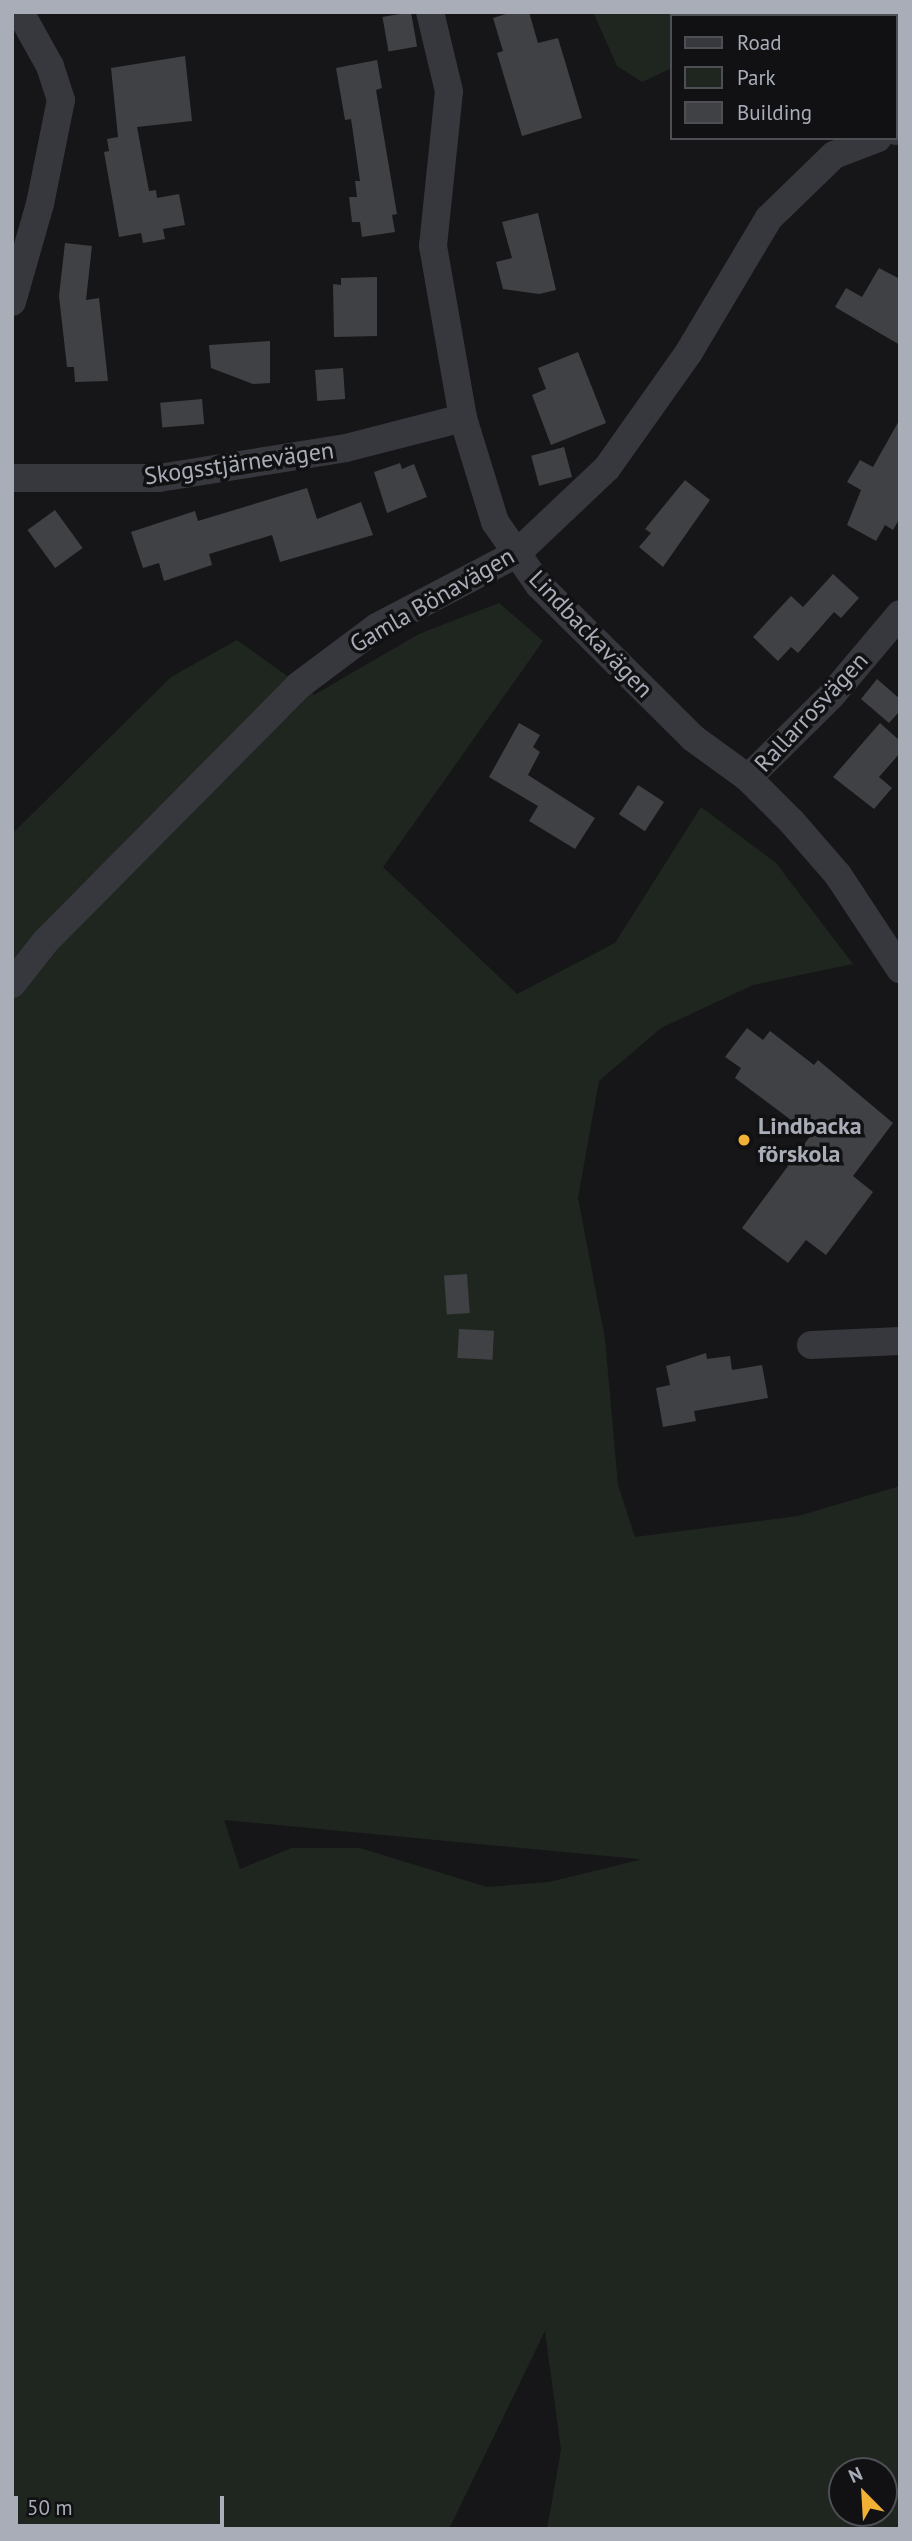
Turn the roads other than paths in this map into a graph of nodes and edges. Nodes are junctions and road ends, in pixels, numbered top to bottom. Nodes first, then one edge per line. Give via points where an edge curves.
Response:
1 (20, 12) edge
2 (429, 12) edge
3 (873, 140) edge
4 (12, 302) edge
5 (463, 418) junction
6 (12, 478) edge
7 (516, 554) junction
8 (900, 614) edge
9 (748, 778) junction
10 (900, 970) edge
11 (12, 984) edge
12 (900, 1340) edge
13 (811, 1345) dead end

1 - 4 street via 50,66 61,100 40,204
2 - 5 street, Lindbackavägen via 449,91 433,246
3 - 7 street, Gamla Bönavägen via 834,155 769,218 689,352 607,468
5 - 6 street, Skogsstjärnevägen via 346,448 159,478
5 - 7 street, Lindbackavägen via 495,522
7 - 9 street, Lindbackavägen via 539,585 693,738
7 - 11 street, Gamla Bönavägen via 377,626 298,687 45,942
8 - 9 street, Rallarrosvägen via 831,696
9 - 10 street, Lindbackavägen via 838,875
12 - 13 street

